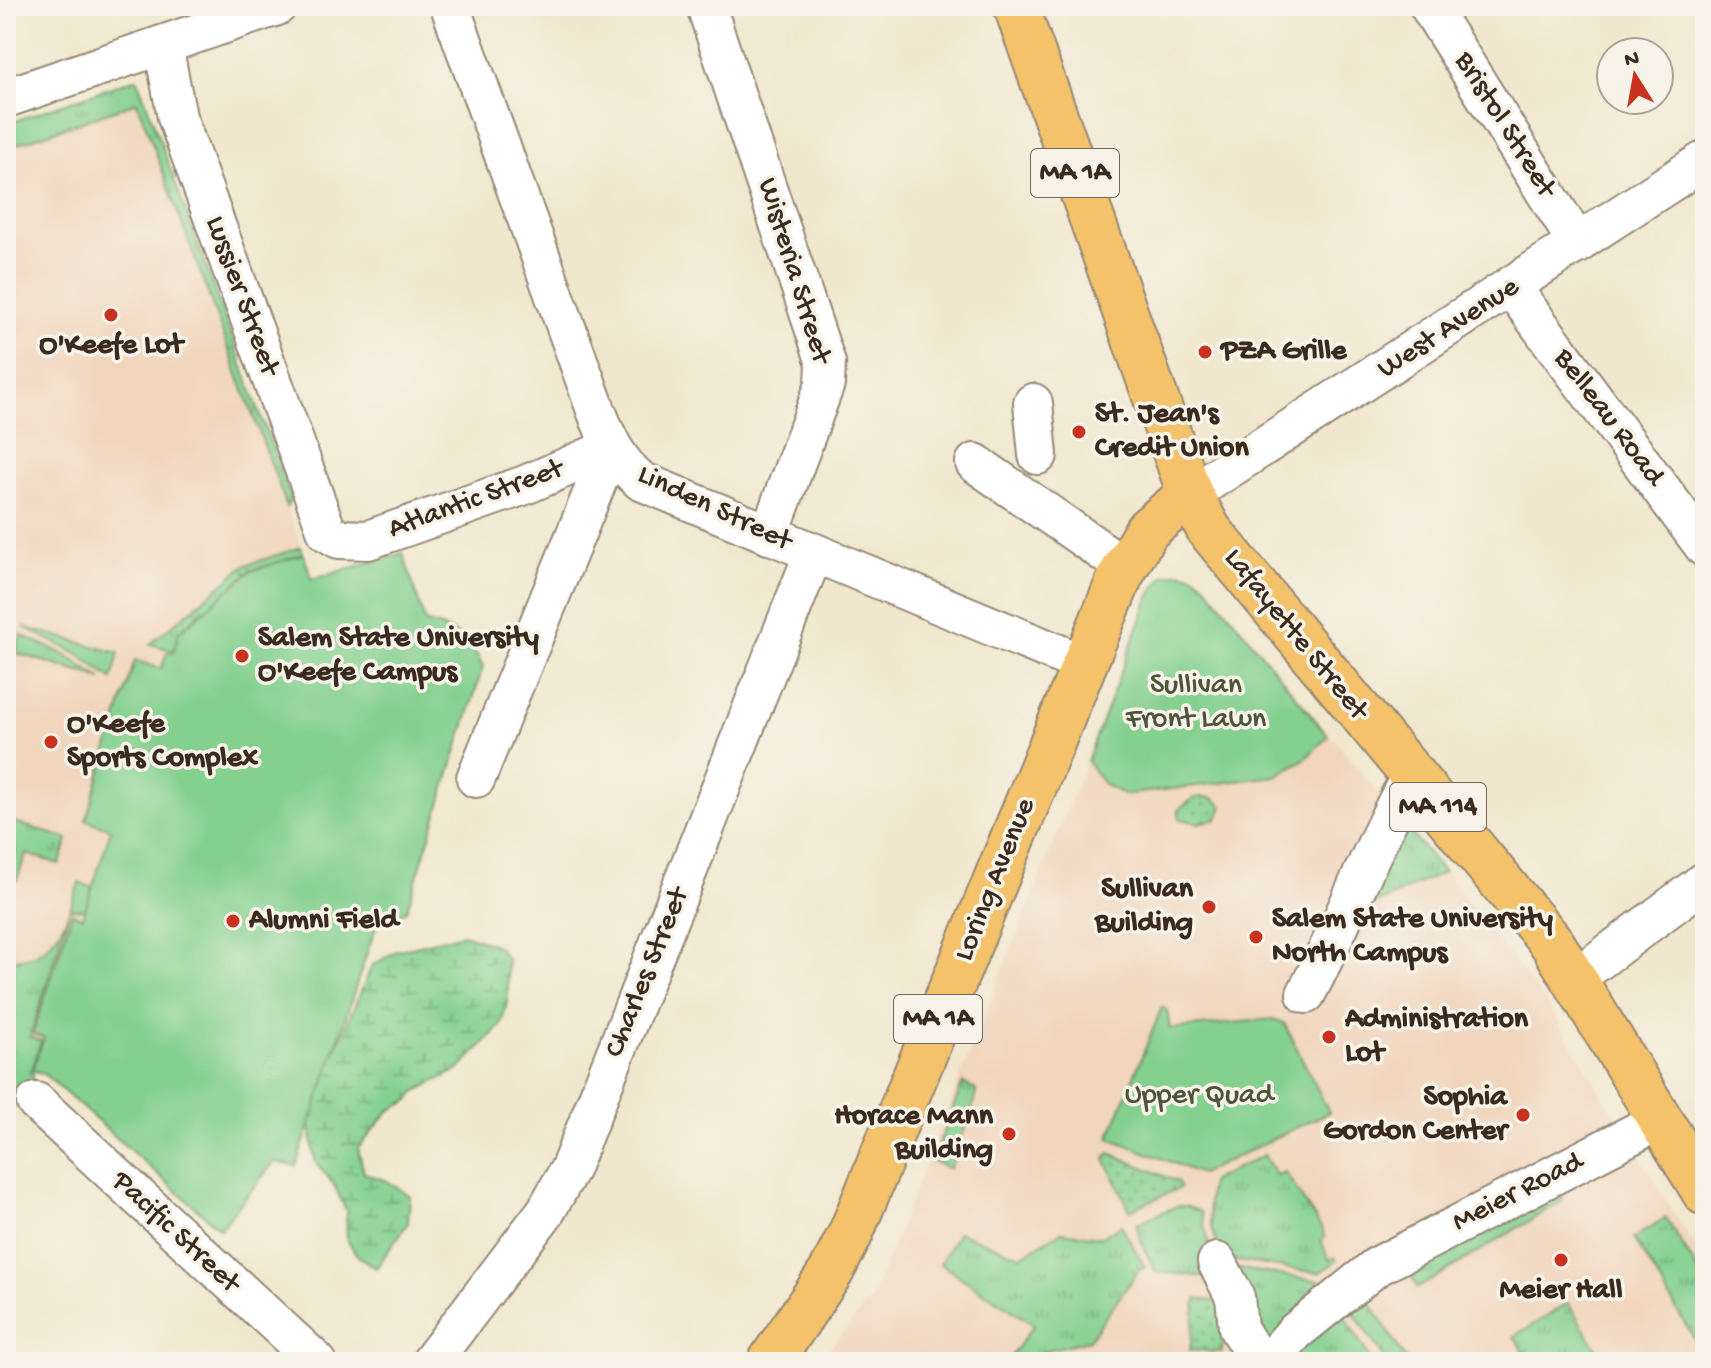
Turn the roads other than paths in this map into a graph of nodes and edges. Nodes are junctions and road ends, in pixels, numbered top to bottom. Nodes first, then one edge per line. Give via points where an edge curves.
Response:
1 (277, 6) edge
2 (450, 6) edge
3 (706, 6) edge
4 (1016, 6) edge
5 (1429, 6) edge
6 (163, 45) junction
7 (6, 98) edge
8 (1705, 160) edge
9 (1578, 244) junction
10 (1512, 288) junction
11 (1033, 403) dead end
12 (611, 448) junction
13 (975, 463) dead end
14 (1040, 481) junction
15 (1190, 494) junction
16 (769, 535) junction
17 (339, 539) joint
18 (1705, 548) edge
19 (813, 555) junction
20 (1125, 567) junction
21 (1083, 664) junction
22 (1411, 776) junction
23 (476, 778) dead end
24 (1705, 881) edge
25 (1574, 979) junction
26 (1306, 994) dead end
27 (36, 1102) dead end
28 (1660, 1120) junction
29 (1700, 1174) edge
30 (1217, 1262) dead end
31 (317, 1362) edge
32 (431, 1362) edge
33 (771, 1362) edge
34 (1259, 1362) edge
35 (1269, 1362) edge

1 - 6 street
2 - 12 street, Linden Street
3 - 16 street, Wisteria Street via 826,363 825,384
4 - 15 main road, Lafayette Street / MA 1A
5 - 9 street, Bristol Street
6 - 7 street
6 - 17 street, Lussier Street via 177,117 319,513 327,532
8 - 9 street, West Avenue
9 - 10 street, West Avenue
10 - 15 street, West Avenue
10 - 18 street, Belleau Road
11 - 14 street
12 - 16 street, Linden Street via 641,481
12 - 17 street, Atlantic Street via 525,485 368,540
12 - 23 street
13 - 14 street
14 - 20 street
15 - 20 main road, Loring Avenue / MA 1A via 1147,530
15 - 22 main road, Lafayette Street / MA 114 via 1209,530
16 - 19 street, Linden Street
19 - 21 street, Linden Street
19 - 32 street, Charles Street via 570,1168 546,1211
20 - 21 main road, Loring Avenue / MA 1A
21 - 33 main road, Loring Avenue / MA 1A via 850,1235
22 - 25 main road, Lafayette Street / MA 114 via 1552,943
22 - 26 street
24 - 25 street
25 - 28 main road, Lafayette Street / MA 114
27 - 31 street, Pacific Street
28 - 29 main road, Lafayette Street / MA 114
28 - 35 street, Meier Road via 1376,1267 1295,1332
30 - 34 street via 1235,1297 1238,1328

